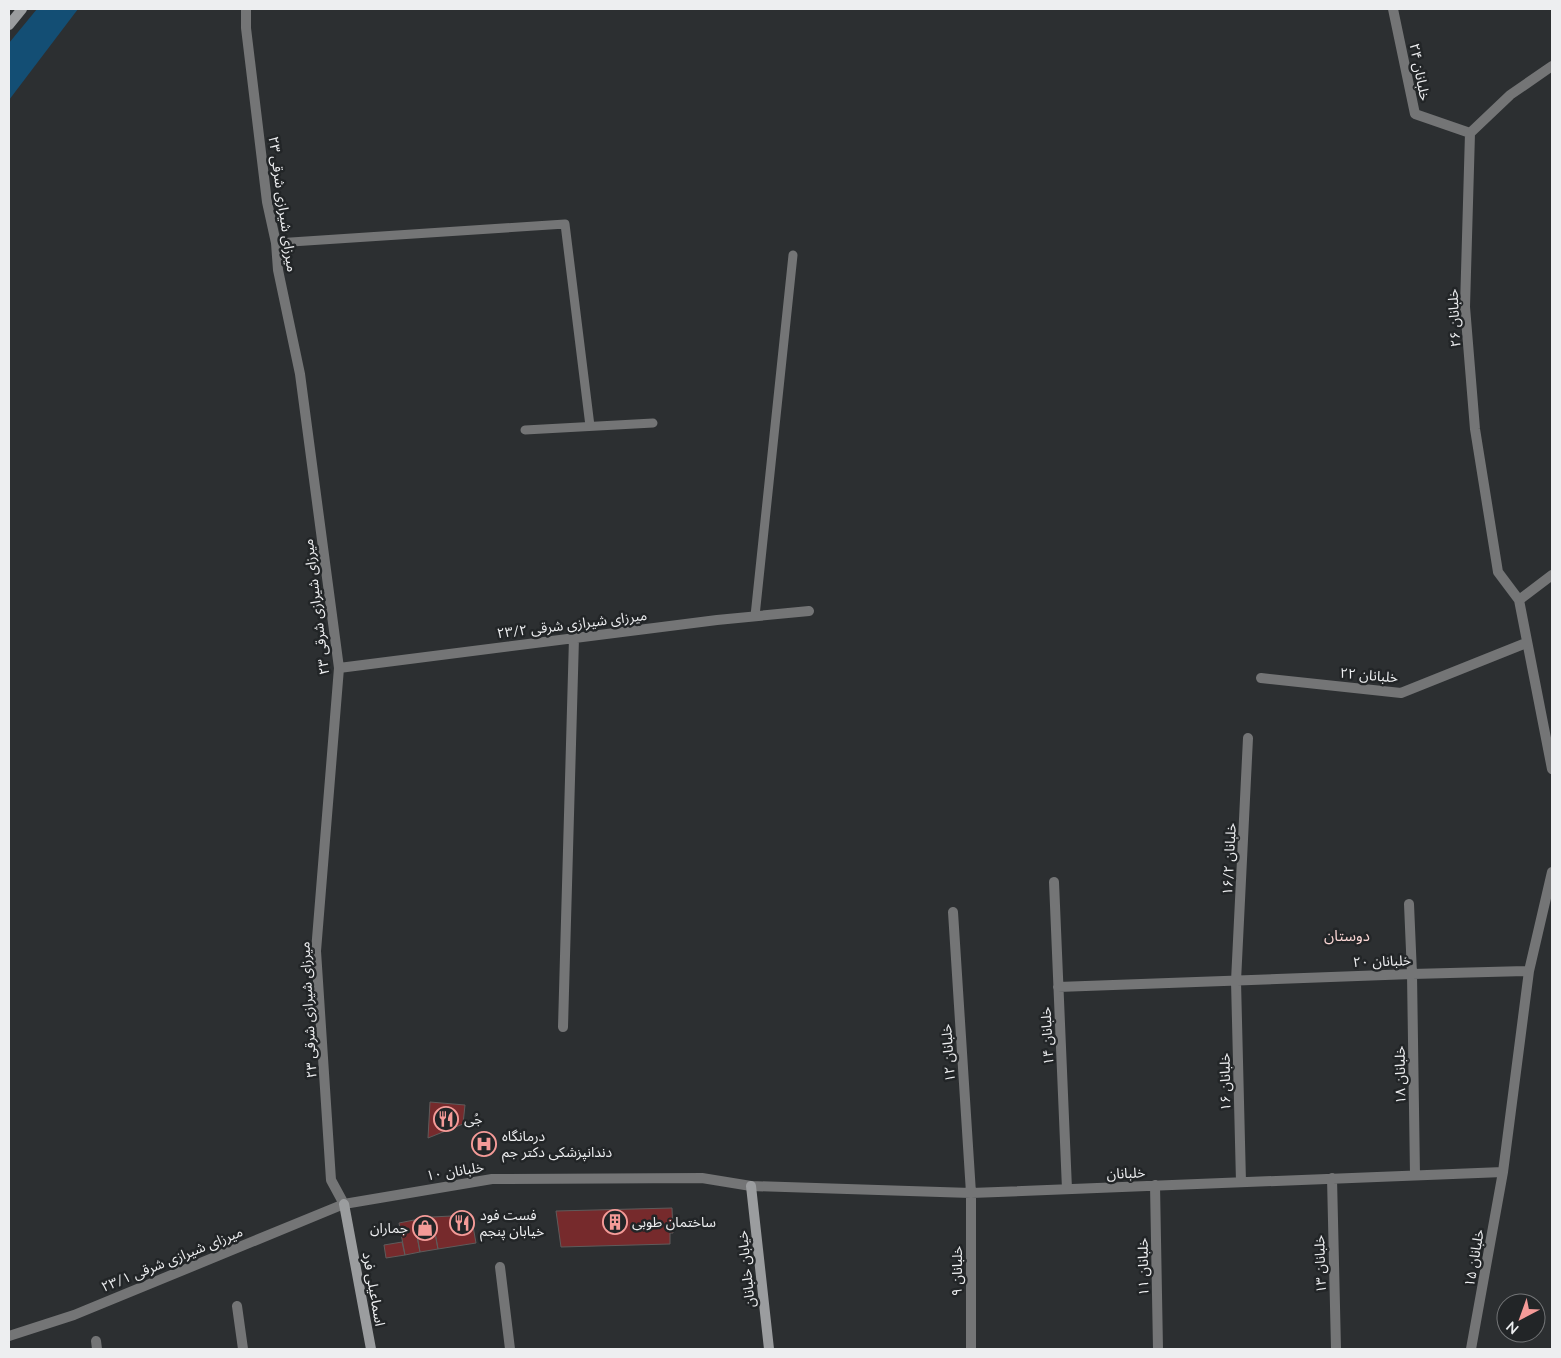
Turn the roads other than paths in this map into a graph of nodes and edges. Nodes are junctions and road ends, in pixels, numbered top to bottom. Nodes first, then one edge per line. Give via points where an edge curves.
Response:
1 (22, 9) edge
2 (246, 9) edge
3 (1393, 9) edge
4 (9, 25) edge
5 (1552, 66) edge
6 (1470, 133) junction
7 (276, 243) junction
8 (793, 255) dead end
9 (652, 423) dead end
10 (590, 426) junction
11 (525, 430) dead end
12 (1552, 575) edge
13 (1519, 600) junction
14 (809, 611) dead end
15 (755, 616) junction
16 (574, 638) junction
17 (1526, 643) junction
18 (339, 668) junction
19 (1261, 678) dead end
20 (1248, 738) dead end
21 (1552, 769) edge
22 (1552, 872) edge
23 (1054, 882) dead end
24 (1410, 904) dead end
25 (953, 912) dead end
26 (1529, 971) junction
27 (1412, 974) junction
28 (1236, 981) junction
29 (1058, 987) junction
30 (563, 1027) dead end
31 (1503, 1172) junction
32 (1414, 1175) junction
33 (1332, 1178) junction
34 (1241, 1182) junction
35 (1156, 1185) junction
36 (751, 1186) junction
37 (1067, 1189) junction
38 (970, 1192) junction
39 (344, 1204) junction
40 (500, 1267) dead end
41 (236, 1306) dead end
42 (9, 1336) edge
43 (243, 1349) edge
44 (371, 1349) edge
45 (510, 1349) edge
46 (769, 1349) edge
47 (971, 1349) edge
48 (1158, 1349) edge
49 (1336, 1349) edge
50 (1471, 1349) edge

1 - 4 street
2 - 7 street, ۲۳ میرزای شیرازی شرقی via 267,202
3 - 6 street, ۲۴ خلبانان via 1415,114
5 - 6 street via 1510,95
6 - 13 street, ۲۶ خلبانان via 1465,308 1475,429 1498,572
7 - 10 lane via 564,224
7 - 18 street, ۲۳ میرزای شیرازی شرقی via 278,270 300,374
8 - 15 lane
9 - 10 lane
10 - 11 lane
12 - 13 street
13 - 17 street
14 - 15 street, ۲۳/۲ میرزای شیرازی شرقی
15 - 16 street, ۲۳/۲ میرزای شیرازی شرقی
16 - 18 street, ۲۳/۲ میرزای شیرازی شرقی
16 - 30 street
17 - 19 street, ۲۲ خلبانان via 1401,693
17 - 21 street
18 - 39 street, ۲۳ میرزای شیرازی شرقی via 316,951 331,1180
20 - 28 street, ۱۶/۲ خلبانان
22 - 26 street, ۱۵ خلبانان
23 - 29 street, ۱۴ خلبانان
24 - 27 street, ۱۸ خلبانان
25 - 38 street, ۱۲ خلبانان
26 - 27 street, ۲۰ خلبانان
26 - 31 street, ۱۵ خلبانان
27 - 28 street, ۲۰ خلبانان
27 - 32 street, ۱۸ خلبانان
28 - 29 street, ۲۰ خلبانان
28 - 34 street, ۱۶ خلبانان
29 - 37 street, ۱۴ خلبانان
31 - 32 street, خلبانان
31 - 50 street, ۱۵ خلبانان
32 - 33 street, خلبانان
33 - 34 street, خلبانان
33 - 49 street, ۱۳ خلبانان
34 - 35 street, خلبانان
35 - 37 street, خلبانان
35 - 48 street, ۱۱ خلبانان
36 - 38 street, خلبانان
36 - 39 street, ۱۰ خلبانان via 702,1178 492,1179
36 - 46 street, خیابان خلبانان
37 - 38 street, خلبانان
38 - 47 street, ۹ خلبانان
39 - 42 street, ۲۳/۱ میرزای شیرازی شرقی via 74,1314
39 - 44 street, اسماعیلی فرد
40 - 45 street
41 - 43 street

